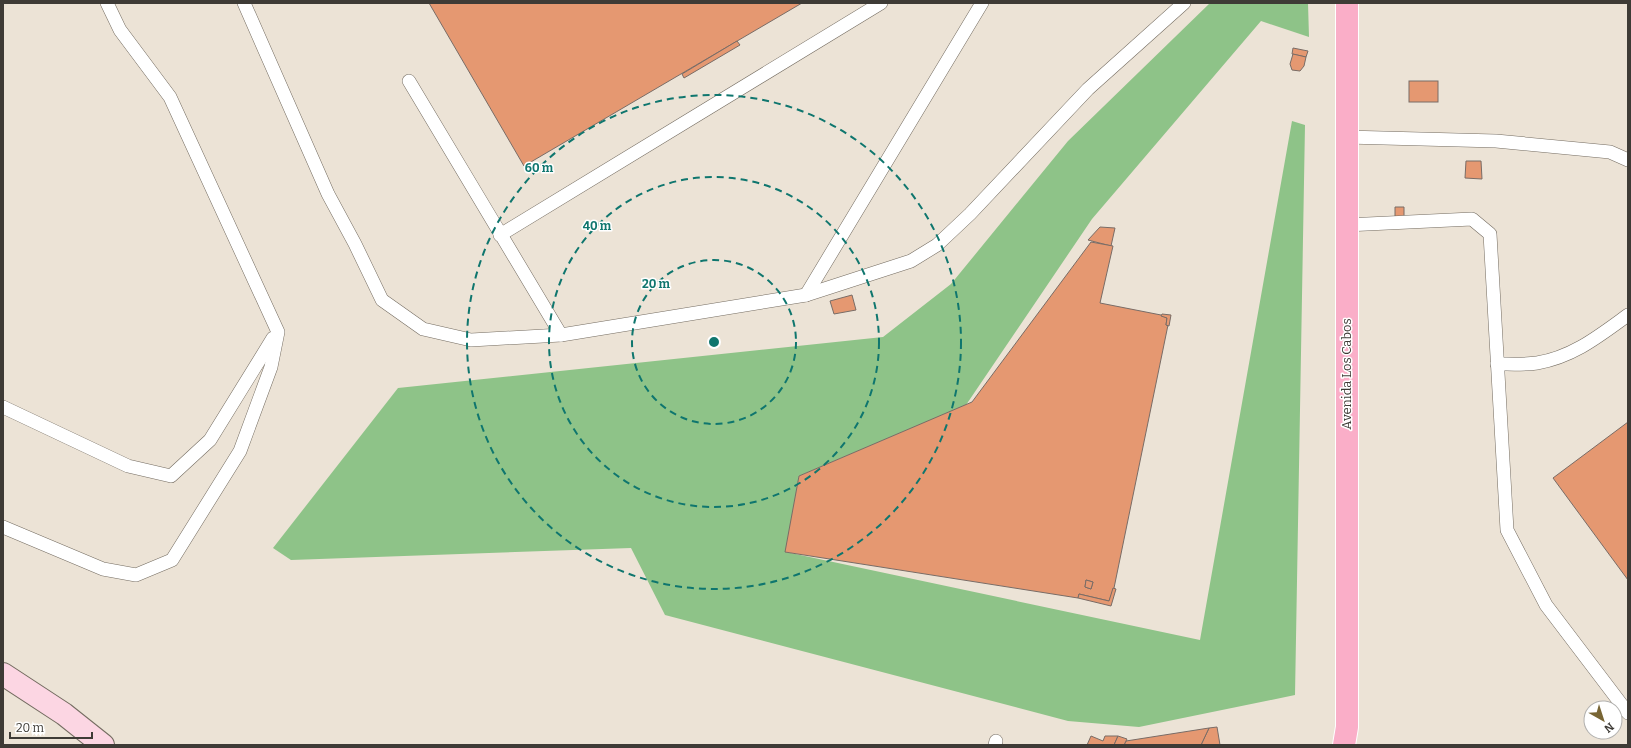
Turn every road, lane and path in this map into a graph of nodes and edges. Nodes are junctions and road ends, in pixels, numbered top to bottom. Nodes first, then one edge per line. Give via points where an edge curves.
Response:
1 (107, 3) edge
2 (244, 3) edge
3 (881, 3) edge
4 (982, 3) edge
5 (1184, 3) edge
6 (1347, 3) edge
7 (409, 81) dead end
8 (1346, 137) junction
9 (1628, 160) edge
10 (1346, 225) junction
11 (500, 235) junction
12 (806, 295) junction
13 (1628, 315) edge
14 (278, 332) junction
15 (561, 335) junction
16 (1497, 364) junction
17 (3, 407) edge
18 (3, 528) edge
19 (3, 674) edge
20 (1628, 713) edge
21 (103, 745) edge
22 (1344, 745) edge

1 - 14 lane via 120,30 170,97
2 - 15 lane via 328,194 382,300 423,329 471,340
3 - 11 lane
4 - 12 lane
5 - 12 lane via 1088,89 938,245 911,262
6 - 8 main road, Avenida Los Cabos
7 - 11 lane
8 - 9 lane via 1496,141 1610,152
8 - 10 main road, Avenida Los Cabos
10 - 16 lane via 1472,219 1490,234
10 - 22 main road, Avenida Los Cabos via 1347,727
11 - 15 lane
12 - 15 lane
13 - 16 lane via 1587,345 1560,357 1536,363
14 - 17 lane via 210,440 171,476 128,466
14 - 18 lane via 271,367 240,450 172,560 136,575 103,569
16 - 20 lane via 1507,530 1546,605
19 - 21 main road via 64,714

